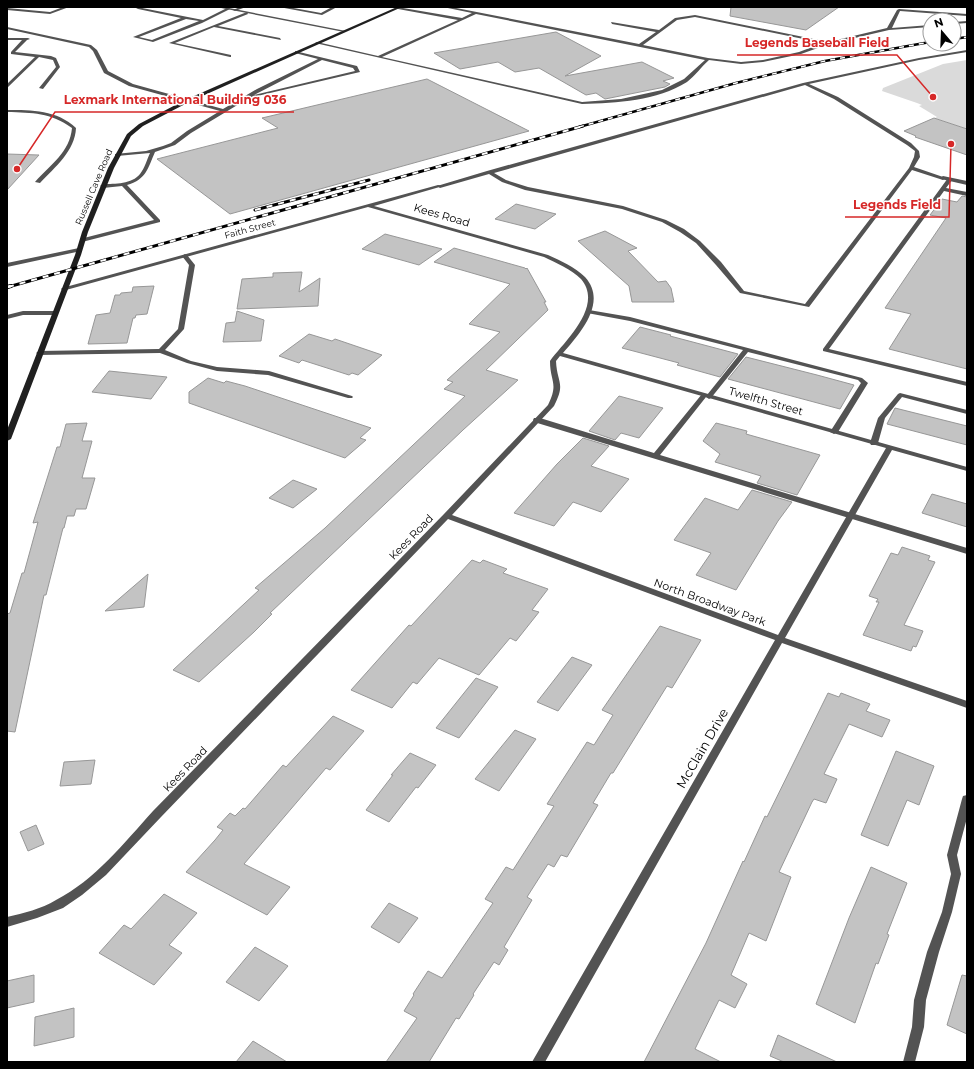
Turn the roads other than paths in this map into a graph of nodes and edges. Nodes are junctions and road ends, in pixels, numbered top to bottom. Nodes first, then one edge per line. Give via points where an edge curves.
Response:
1 (67, 7) edge
2 (140, 7) edge
3 (218, 7) edge
4 (244, 7) edge
5 (281, 7) edge
6 (335, 7) edge
7 (445, 7) edge
8 (399, 8) edge
9 (7, 9) edge
10 (228, 9) junction
11 (235, 10) junction
12 (248, 13) junction
13 (476, 13) junction
14 (967, 15) edge
15 (187, 17) junction
16 (462, 19) junction
17 (203, 21) junction
18 (612, 23) dead end
19 (214, 26) junction
20 (922, 27) edge
21 (7, 28) edge
22 (889, 29) junction
23 (344, 31) junction
24 (659, 31) junction
25 (7, 39) edge
26 (26, 39) junction
27 (280, 40) dead end
28 (65, 41) junction
29 (317, 43) junction
30 (828, 43) junction
31 (640, 45) junction
32 (967, 51) edge
33 (12, 52) junction
34 (296, 52) junction
35 (38, 56) junction
36 (230, 56) dead end
37 (380, 56) junction
38 (7, 57) edge
39 (708, 58) junction
40 (322, 59) junction
41 (805, 84) junction
42 (7, 87) edge
43 (41, 88) dead end
44 (248, 97) junction
45 (187, 100) junction
46 (7, 111) edge
47 (224, 111) junction
48 (153, 152) junction
49 (117, 155) junction
50 (912, 168) junction
51 (489, 172) junction
52 (950, 179) junction
53 (38, 182) dead end
54 (967, 183) edge
55 (123, 184) junction
56 (103, 186) junction
57 (943, 189) junction
58 (967, 194) edge
59 (369, 206) junction
60 (82, 240) junction
61 (79, 250) junction
62 (185, 256) junction
63 (7, 265) edge
64 (64, 289) junction
65 (589, 312) junction
66 (55, 313) junction
67 (7, 317) edge
68 (747, 349) junction
69 (161, 351) junction
70 (39, 353) junction
71 (559, 354) junction
72 (967, 384) edge
73 (706, 396) junction
74 (350, 397) dead end
75 (967, 412) edge
76 (538, 420) junction
77 (834, 432) junction
78 (7, 440) edge
79 (874, 443) junction
80 (890, 447) junction
81 (656, 456) junction
82 (967, 469) edge
83 (851, 515) junction
84 (447, 516) junction
85 (967, 551) edge
86 (780, 639) junction
87 (967, 705) edge
88 (967, 799) edge
89 (7, 922) edge
90 (538, 1062) edge
91 (909, 1062) edge

1 - 9 street via 50,13
2 - 15 street via 138,8
3 - 10 street
4 - 11 street
5 - 6 street via 322,14
7 - 13 street
8 - 16 street
8 - 23 street, Russell Cave Road
10 - 11 street
10 - 17 street
11 - 12 street
12 - 19 street
12 - 23 street
13 - 16 street
13 - 31 street
14 - 22 street via 899,10
15 - 17 street
15 - 17 street via 136,37 152,41
16 - 37 street
18 - 24 street
19 - 27 street
19 - 36 street via 171,43
20 - 22 street
21 - 28 street
22 - 30 street
23 - 29 street, Russell Cave Road
24 - 30 street via 676,19 695,16
24 - 31 street
25 - 26 street
26 - 28 street
26 - 33 street
28 - 45 street via 90,46 106,72 131,85
29 - 34 street, Russell Cave Road
29 - 37 street
30 - 39 street via 800,53 763,61 741,63
31 - 39 street
32 - 41 street, Faith Street via 919,58
33 - 35 street
33 - 38 street
34 - 40 street
34 - 45 street, Russell Cave Road
35 - 42 street
35 - 43 street via 55,59 58,67
37 - 39 street via 582,103 615,102 665,90 686,80
40 - 44 street
40 - 44 street via 354,67 358,72
41 - 50 street via 836,98 909,144 917,151
41 - 51 street, Faith Street
44 - 47 street
45 - 47 street
45 - 49 street, Russell Cave Road via 141,125 129,135
46 - 53 street via 53,114 74,128 75,134 71,145
47 - 48 street via 182,139
48 - 49 street
48 - 55 street via 141,175
49 - 56 street, Russell Cave Road
50 - 51 street via 807,306 742,292 702,245 666,222 646,214 524,188 504,182
50 - 52 street
51 - 59 street, Faith Street
52 - 54 street
52 - 57 street
55 - 56 street
55 - 60 street via 158,221
56 - 60 street, Russell Cave Road
57 - 58 street
57 - 72 street via 825,350
59 - 62 street, Faith Street
59 - 65 street, Kees Road via 558,261 587,284 592,304
60 - 61 street, Russell Cave Road
61 - 63 street
61 - 64 street, Russell Cave Road
62 - 64 street, Faith Street
62 - 69 street via 192,265 181,329
64 - 66 street, Russell Cave Road
65 - 68 street via 630,319
65 - 71 street, Kees Road
66 - 67 street via 23,313
66 - 70 street, Russell Cave Road
68 - 73 street
68 - 77 street via 860,379 865,383
69 - 70 street
69 - 74 street via 217,369 269,373
70 - 78 street, Russell Cave Road
71 - 73 street, Twelfth Street
71 - 76 street, Kees Road via 552,367 559,389 551,406
73 - 77 street, Twelfth Street
73 - 81 street
75 - 79 street via 900,395 882,418
76 - 81 street
76 - 84 street, Kees Road
77 - 79 street, Twelfth Street
79 - 80 street, Twelfth Street
80 - 82 street, Twelfth Street
80 - 83 street, McClain Drive
81 - 83 street
83 - 85 street
83 - 86 street, McClain Drive
84 - 86 street, North Broadway Park
84 - 89 street, Kees Road via 94,879 64,902
86 - 87 street, North Broadway Park
86 - 90 street, McClain Drive
88 - 91 street via 952,855 956,874 920,1000 918,1027

